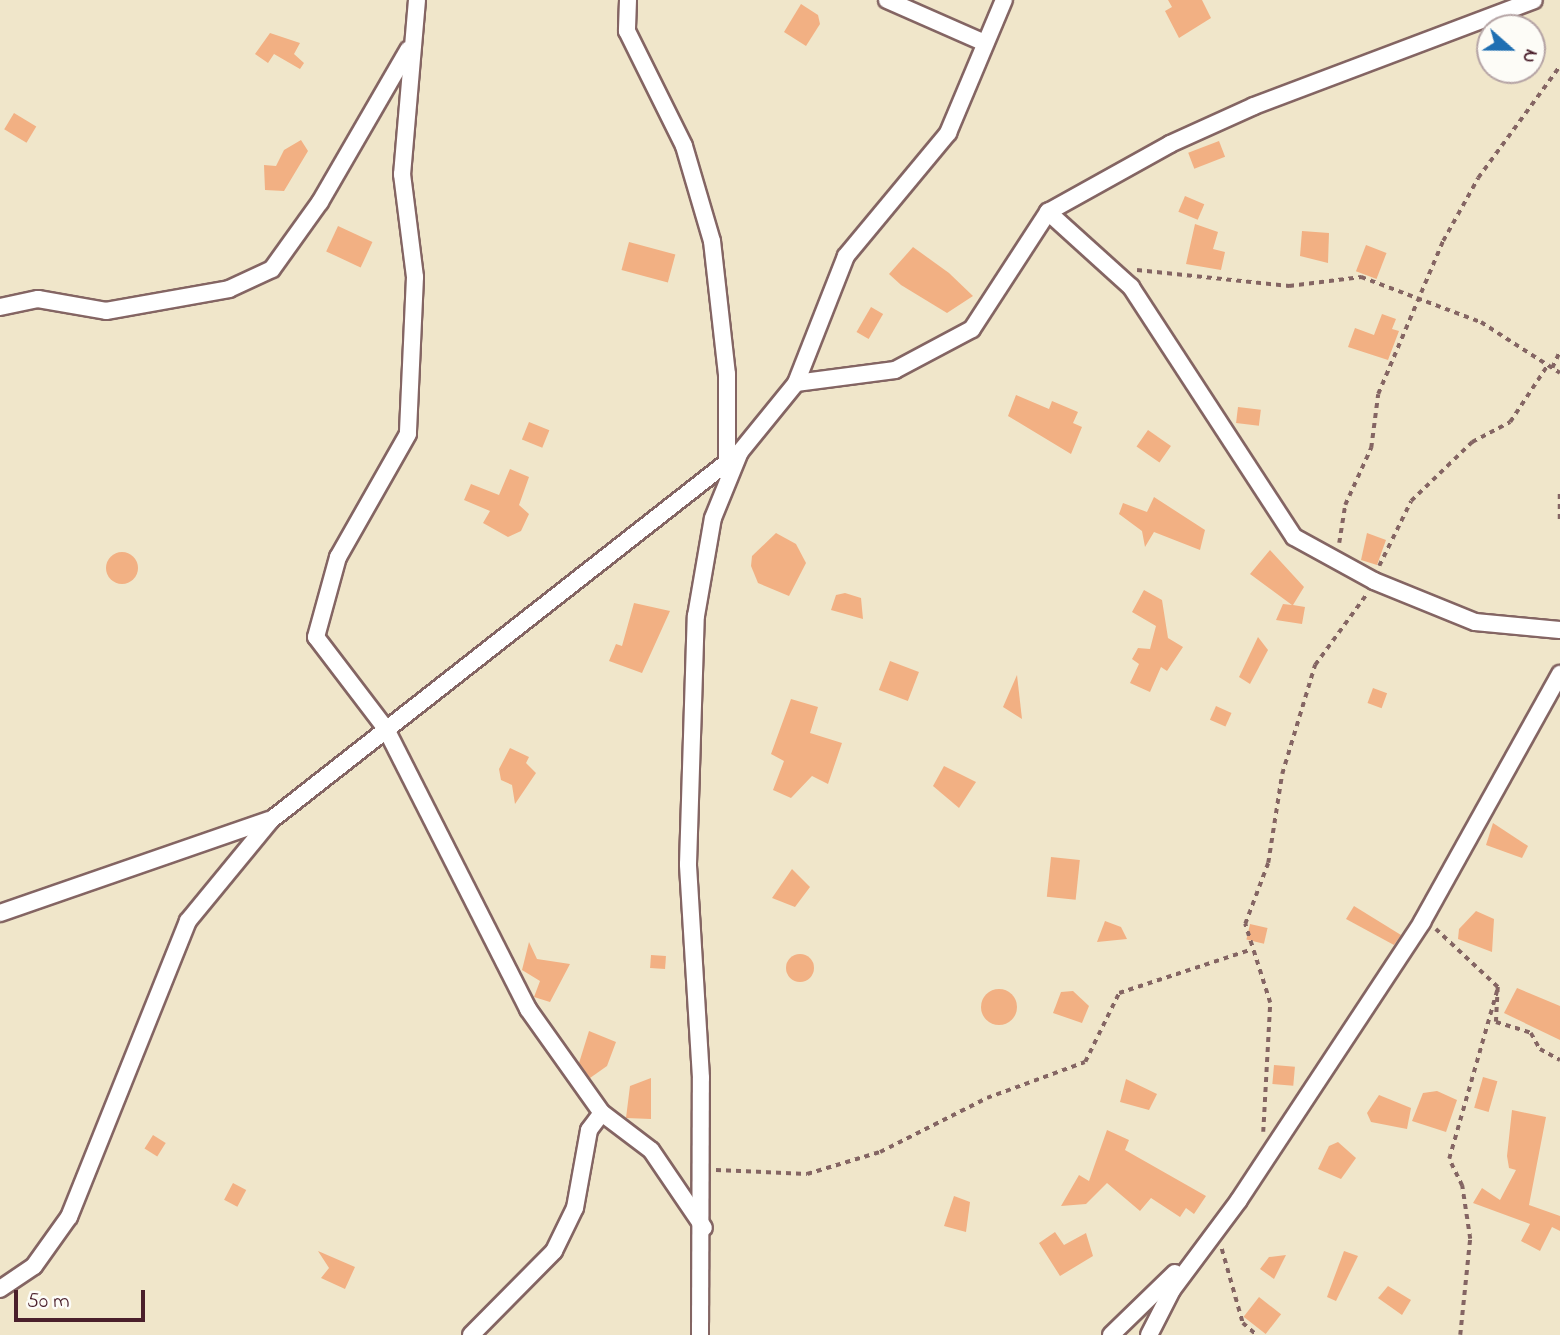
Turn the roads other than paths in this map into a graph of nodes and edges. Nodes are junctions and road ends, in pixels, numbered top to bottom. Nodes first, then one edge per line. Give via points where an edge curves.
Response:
1 (417, 0) edge
2 (628, 0) edge
3 (887, 0) edge
4 (1004, 0) edge
5 (1534, 0) edge
6 (985, 43) junction
7 (409, 48) junction
8 (1048, 212) junction
9 (0, 307) edge
10 (796, 383) junction
11 (734, 457) junction
12 (1560, 630) edge
13 (1560, 674) edge
14 (386, 730) junction
15 (271, 820) junction
16 (0, 913) edge
17 (602, 1113) junction
18 (704, 1228) junction
19 (1197, 1258) junction
20 (0, 1289) edge
21 (701, 1328) edge
22 (471, 1335) edge
23 (714, 1335) edge
24 (1111, 1335) edge
25 (1149, 1335) edge

1 - 7 street
2 - 11 street via 627,31 684,146 712,241
3 - 6 street
4 - 6 street
5 - 8 street via 1242,112
6 - 10 street via 948,133 846,256
7 - 9 street via 320,202 272,269 229,289 106,311 38,299
7 - 14 street via 410,119 401,174 415,277 408,435 338,557 316,637
8 - 10 street via 972,328 895,370
8 - 12 street via 1115,268 1286,526 1341,565 1475,622
10 - 11 street
11 - 14 street
11 - 18 street via 713,519 696,616 688,864
13 - 19 street via 1422,922
14 - 15 street
14 - 17 street via 528,1009
15 - 16 street
15 - 20 street via 188,921 69,1217 34,1266
17 - 18 street via 651,1150
17 - 22 street via 589,1130 575,1208 554,1251
18 - 21 street
19 - 24 street
19 - 25 street
21 - 23 street

